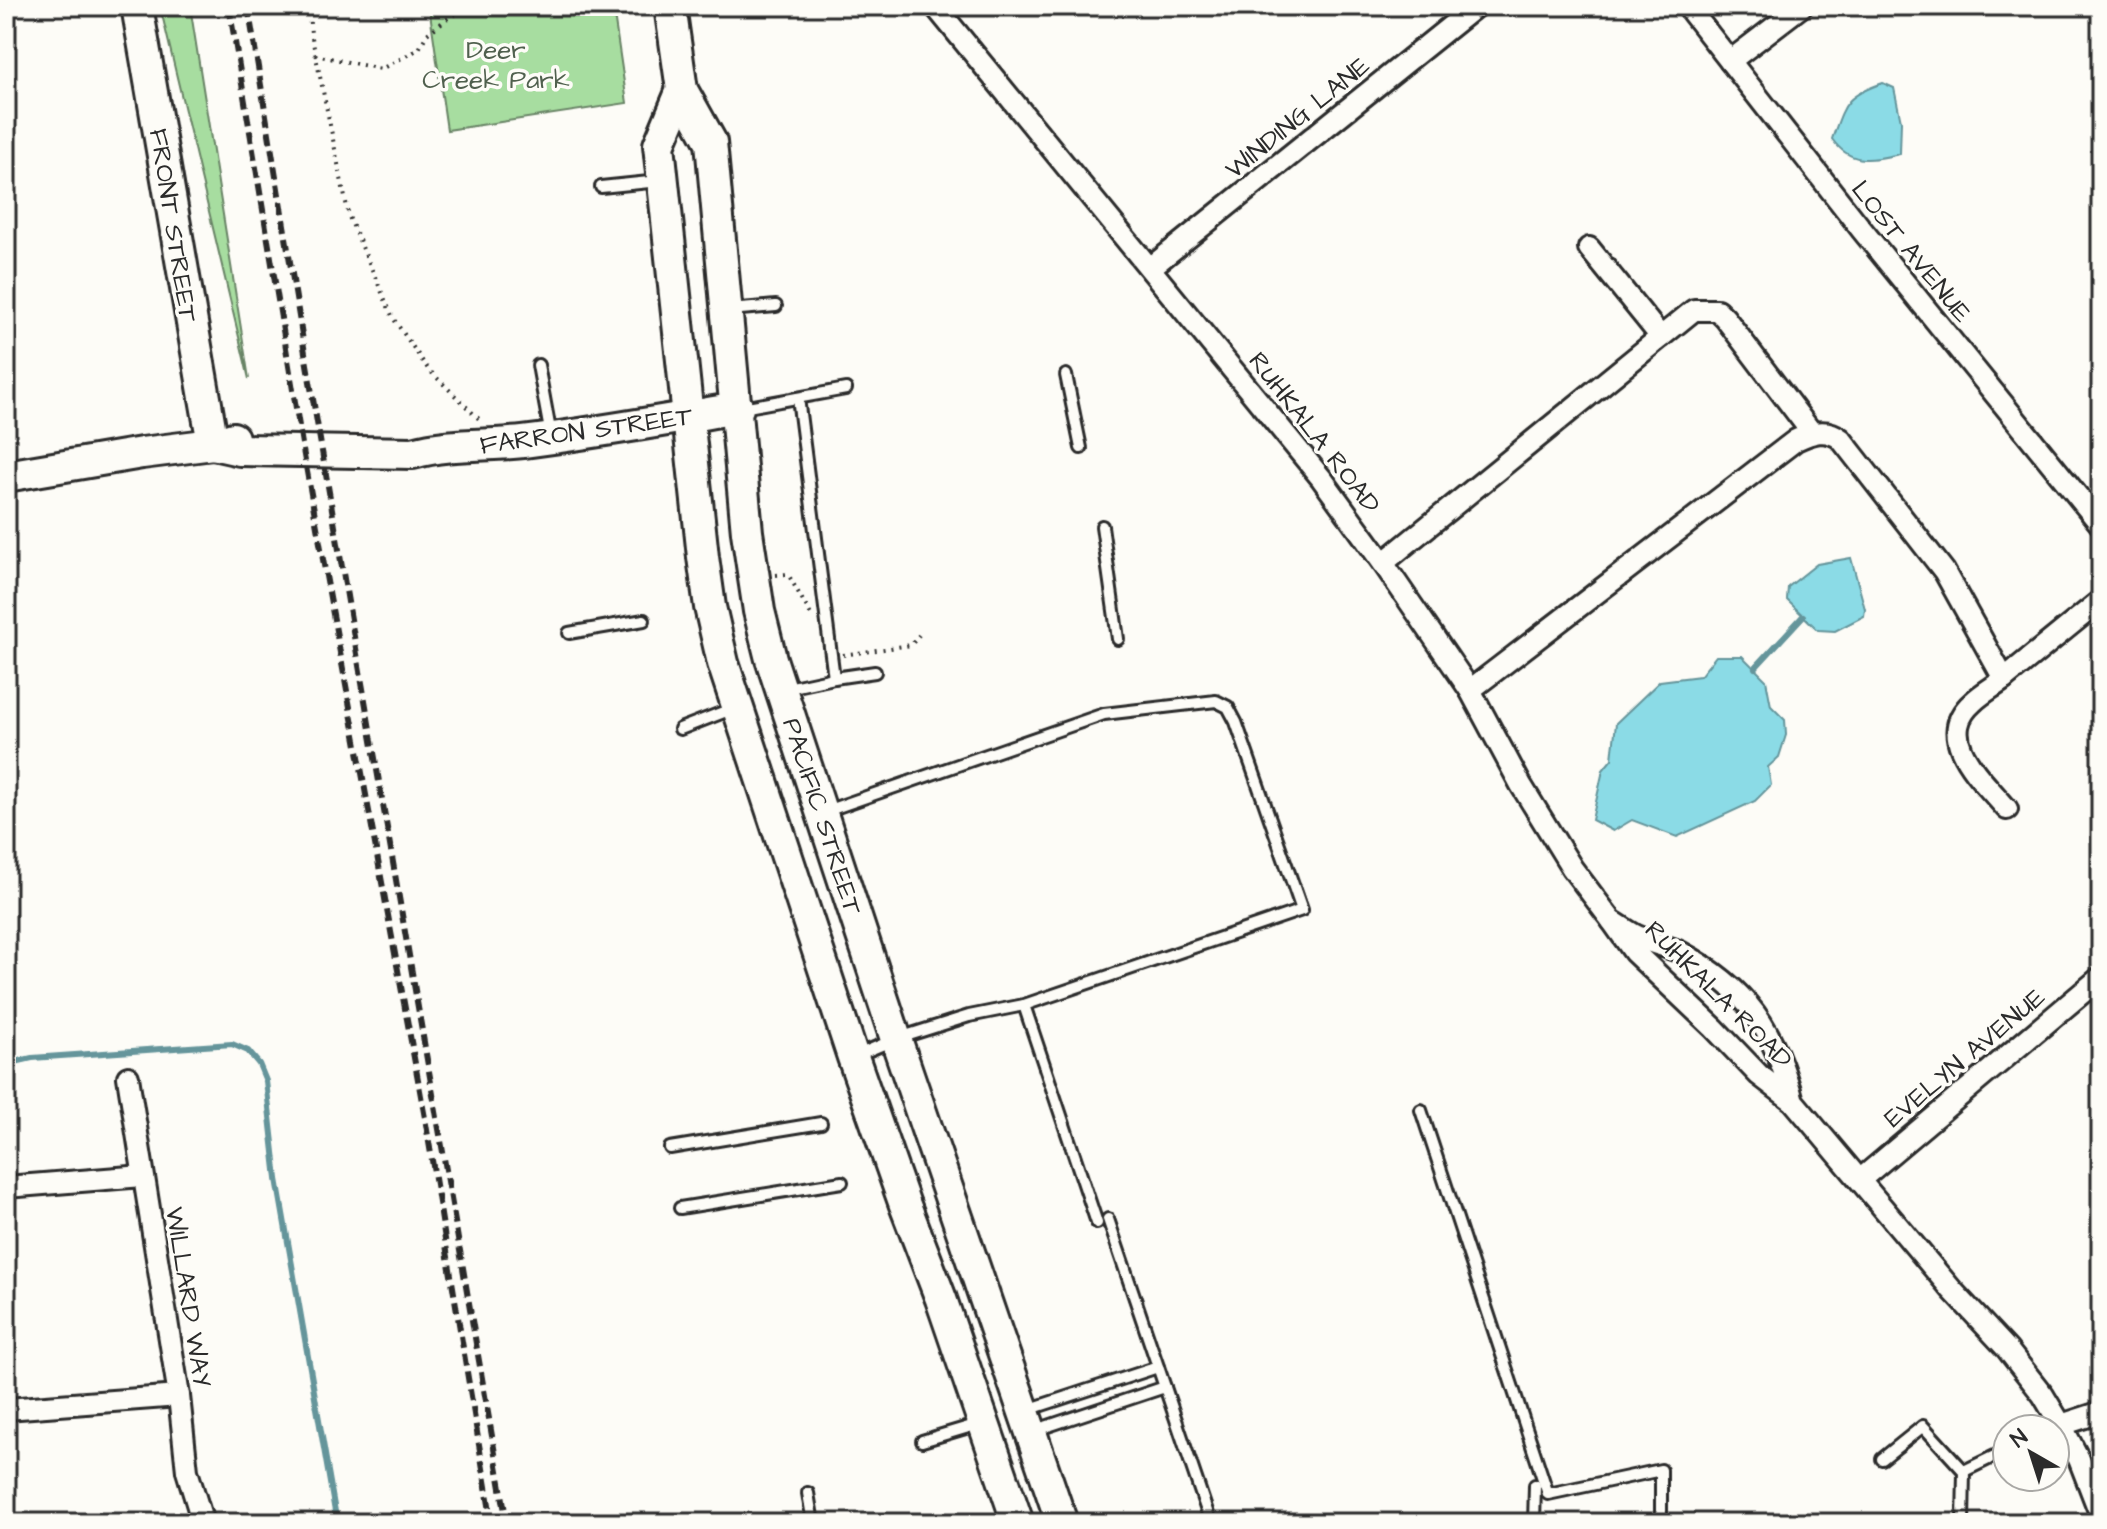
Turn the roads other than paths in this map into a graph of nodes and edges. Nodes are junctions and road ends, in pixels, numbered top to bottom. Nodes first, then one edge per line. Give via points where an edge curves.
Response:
1 (137, 6) edge
2 (670, 6) edge
3 (935, 6) edge
4 (1476, 6) edge
5 (1687, 6) edge
6 (1802, 6) edge
7 (1730, 61) junction
8 (682, 90) junction
9 (663, 181) junction
10 (601, 187) dead end
11 (1589, 248) dead end
12 (1150, 268) junction
13 (776, 306) dead end
14 (727, 310) junction
15 (1661, 337) junction
16 (538, 365) dead end
17 (1066, 375) dead end
18 (846, 389) dead end
19 (798, 398) junction
20 (738, 408) junction
21 (687, 417) junction
22 (1812, 433) junction
23 (551, 438) junction
24 (213, 444) junction
25 (1081, 448) dead end
26 (6, 476) edge
27 (2101, 525) edge
28 (1102, 526) dead end
29 (1383, 563) junction
30 (2101, 600) edge
31 (644, 620) dead end
32 (569, 633) dead end
33 (1118, 639) dead end
34 (875, 672) dead end
35 (834, 678) junction
36 (2004, 679) junction
37 (781, 689) junction
38 (1470, 690) junction
39 (736, 707) junction
40 (680, 729) dead end
41 (2007, 809) dead end
42 (822, 813) junction
43 (1612, 921) junction
44 (2101, 977) edge
45 (1024, 1005) junction
46 (896, 1039) junction
47 (853, 1057) junction
48 (128, 1077) dead end
49 (1793, 1101) junction
50 (1421, 1110) dead end
51 (821, 1123) dead end
52 (670, 1148) dead end
53 (143, 1176) junction
54 (1861, 1179) junction
55 (842, 1182) dead end
56 (6, 1187) edge
57 (680, 1208) dead end
58 (1108, 1219) dead end
59 (1097, 1223) dead end
60 (941, 1299) junction
61 (1158, 1367) junction
62 (1165, 1387) junction
63 (179, 1396) junction
64 (6, 1409) edge
65 (2101, 1412) edge
66 (2050, 1413) edge
67 (984, 1422) junction
68 (1028, 1422) junction
69 (2071, 1422) edge
70 (922, 1441) dead end
71 (2071, 1448) edge
72 (1991, 1458) edge
73 (1882, 1459) dead end
74 (1964, 1471) junction
75 (1535, 1485) dead end
76 (808, 1493) dead end
77 (2101, 1516) edge
78 (203, 1523) edge
79 (813, 1523) edge
80 (1018, 1523) edge
81 (1062, 1523) edge
82 (1211, 1523) edge
83 (1534, 1523) edge
84 (1661, 1523) edge
85 (1963, 1523) edge

1 - 24 main road, FRONT STREET
2 - 8 main road, PACIFIC STREET
3 - 12 street, RUHKALA ROAD
4 - 12 street, WINDING LANE
5 - 7 street, LOST AVENUE
6 - 7 street
7 - 27 street, LOST AVENUE
8 - 9 main road, PACIFIC STREET via 659,145
8 - 14 main road, PACIFIC STREET via 711,142
9 - 10 lane
9 - 21 main road, PACIFIC STREET
11 - 15 street
12 - 29 street, RUHKALA ROAD via 1322,479
13 - 14 lane
14 - 20 main road, PACIFIC STREET
15 - 22 street via 1694,310 1717,310
15 - 29 street
16 - 23 lane
17 - 25 lane
18 - 19 lane
19 - 20 lane
19 - 35 lane
20 - 21 main road, FARRON STREET
20 - 37 main road, PACIFIC STREET via 747,532 765,635
21 - 23 main road, FARRON STREET
21 - 39 main road, PACIFIC STREET via 710,607
22 - 36 street via 1834,433 1841,439 1960,595
22 - 38 street via 1796,440
23 - 24 main road, FARRON STREET via 413,453 240,450
24 - 26 main road, FARRON STREET
28 - 33 lane
29 - 38 street, RUHKALA ROAD
30 - 36 street
31 - 32 lane
34 - 35 lane
35 - 37 lane
36 - 41 street via 1970,704 1957,737 1961,753
37 - 42 main road, PACIFIC STREET
38 - 43 street, RUHKALA ROAD via 1572,868
39 - 40 lane
39 - 47 main road, PACIFIC STREET
42 - 45 lane via 1104,714 1216,701 1228,707 1302,910
42 - 46 main road, PACIFIC STREET
43 - 49 street, RUHKALA ROAD via 1642,960 1759,1075
43 - 49 street, RUHKALA ROAD via 1697,961 1737,991 1776,1047
44 - 54 street, EVELYN AVENUE
45 - 46 lane
45 - 59 lane
46 - 47 lane
46 - 68 main road, PACIFIC STREET
47 - 60 main road, PACIFIC STREET
48 - 53 street, WILLARD WAY
49 - 54 street, RUHKALA ROAD
50 - 84 lane via 1548,1494 1661,1470
51 - 52 lane
53 - 56 street
53 - 63 street, WILLARD WAY
54 - 66 street, RUHKALA ROAD via 2007,1349 2043,1395
55 - 57 lane
58 - 61 lane
60 - 67 main road, PACIFIC STREET
60 - 68 main road via 968,1319 1001,1410
61 - 62 lane
61 - 68 lane
62 - 68 lane
62 - 82 lane
63 - 64 street
63 - 78 street, WILLARD WAY via 187,1471
65 - 69 street
67 - 70 lane
67 - 80 main road, PACIFIC STREET
68 - 81 main road, PACIFIC STREET
71 - 77 street, RUHKALA ROAD
72 - 74 lane
73 - 74 lane via 1923,1426
74 - 85 lane
75 - 83 lane
76 - 79 lane

